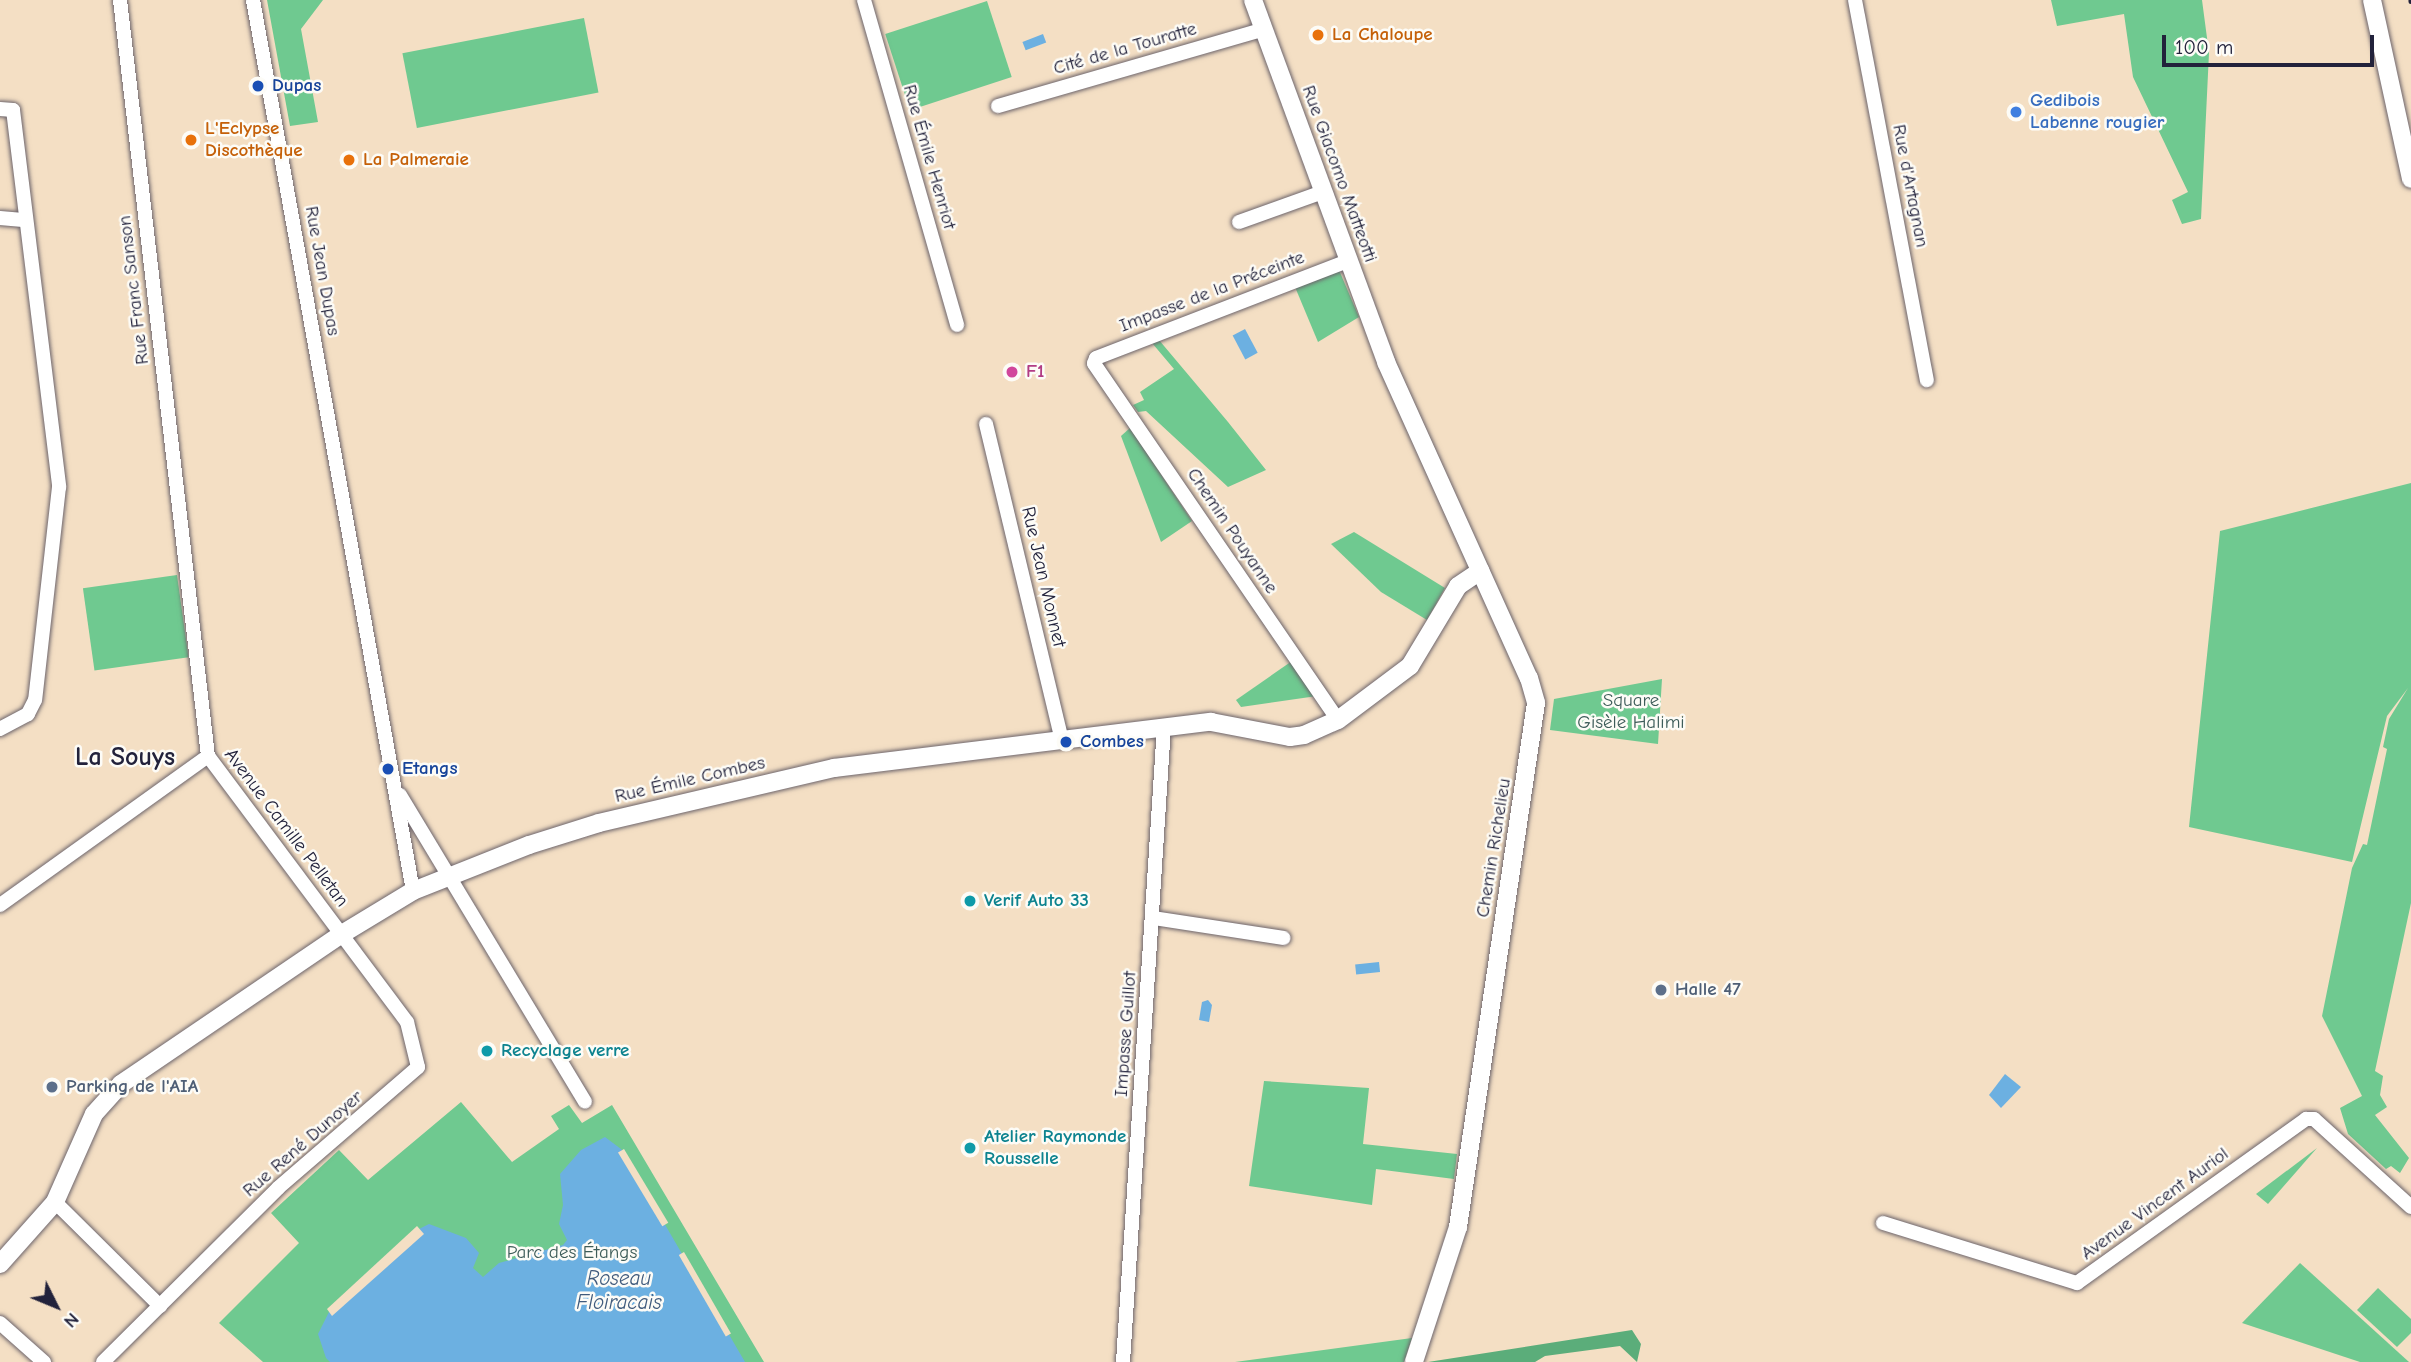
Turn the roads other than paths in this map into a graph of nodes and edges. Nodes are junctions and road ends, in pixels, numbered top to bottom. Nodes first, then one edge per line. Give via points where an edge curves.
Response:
1 (120, 0) edge
2 (253, 0) edge
3 (864, 0) edge
4 (1253, 0) edge
5 (1855, 0) edge
6 (2372, 0) edge
7 (1264, 29) junction
8 (998, 106) dead end
9 (0, 109) edge
10 (2411, 179) edge
11 (1323, 192) junction
12 (0, 218) edge
13 (23, 220) junction
14 (1239, 222) dead end
15 (1347, 261) junction
16 (957, 325) dead end
17 (1387, 362) joint
18 (1094, 363) joint
19 (1927, 380) dead end
20 (986, 424) dead end
21 (1480, 571) junction
22 (188, 575) joint
23 (1338, 720) junction
24 (1164, 727) junction
25 (0, 729) edge
26 (1062, 740) junction
27 (208, 755) junction
28 (397, 790) junction
29 (451, 875) junction
30 (413, 891) junction
31 (0, 905) edge
32 (1153, 918) junction
33 (342, 934) junction
34 (1283, 937) dead end
35 (585, 1102) dead end
36 (55, 1202) junction
37 (2411, 1207) edge
38 (1883, 1223) dead end
39 (0, 1264) edge
40 (160, 1306) junction
41 (0, 1323) edge
42 (35, 1359) edge
43 (103, 1362) edge
44 (1123, 1362) edge
45 (1414, 1362) edge

1 - 22 street, Rue Franc Sanson
2 - 28 street, Rue Jean Dupas
3 - 16 street, Rue Émile Henriot
4 - 7 street, Rue Giacomo Matteotti
5 - 19 street, Rue d'Artagnan
6 - 10 street
7 - 8 street, Cité de la Touratte
7 - 11 street, Rue Giacomo Matteotti
9 - 13 street via 13,110
11 - 14 street
11 - 15 street, Rue Giacomo Matteotti
12 - 13 street
13 - 25 street via 59,486 35,700 28,714
15 - 17 street, Rue Giacomo Matteotti
15 - 18 street, Impasse de la Préceinte via 1096,358
17 - 21 street, Chemin Richelieu
18 - 23 street, Chemin Pouyanne
20 - 26 street, Rue Jean Monnet
21 - 23 street, Rue Émile Combes via 1458,586 1410,666
21 - 45 street, Chemin Richelieu via 1534,689 1535,719 1458,1227
22 - 27 street, Avenue Camille Pelletan
23 - 24 street, Rue Émile Combes via 1290,737 1211,722
24 - 26 street, Rue Émile Combes
24 - 32 street, Impasse Guillot
26 - 29 street, Rue Émile Combes via 834,768 599,823
27 - 31 street
27 - 33 street, Avenue Camille Pelletan
28 - 29 street
28 - 30 street, Rue Jean Dupas
29 - 30 street, Rue Émile Combes
29 - 35 street
30 - 33 street, Rue Émile Combes
32 - 34 street
32 - 44 street, Impasse Guillot
33 - 36 street, Rue Émile Combes via 106,1098
33 - 40 street, Rue René Dunoyer via 407,1022 418,1068 278,1188
36 - 39 street, Rue Émile Combes
36 - 40 street
37 - 38 street, Avenue Vincent Auriol via 2314,1119 2306,1119 2077,1283
40 - 43 street, Rue René Dunoyer
41 - 42 street

